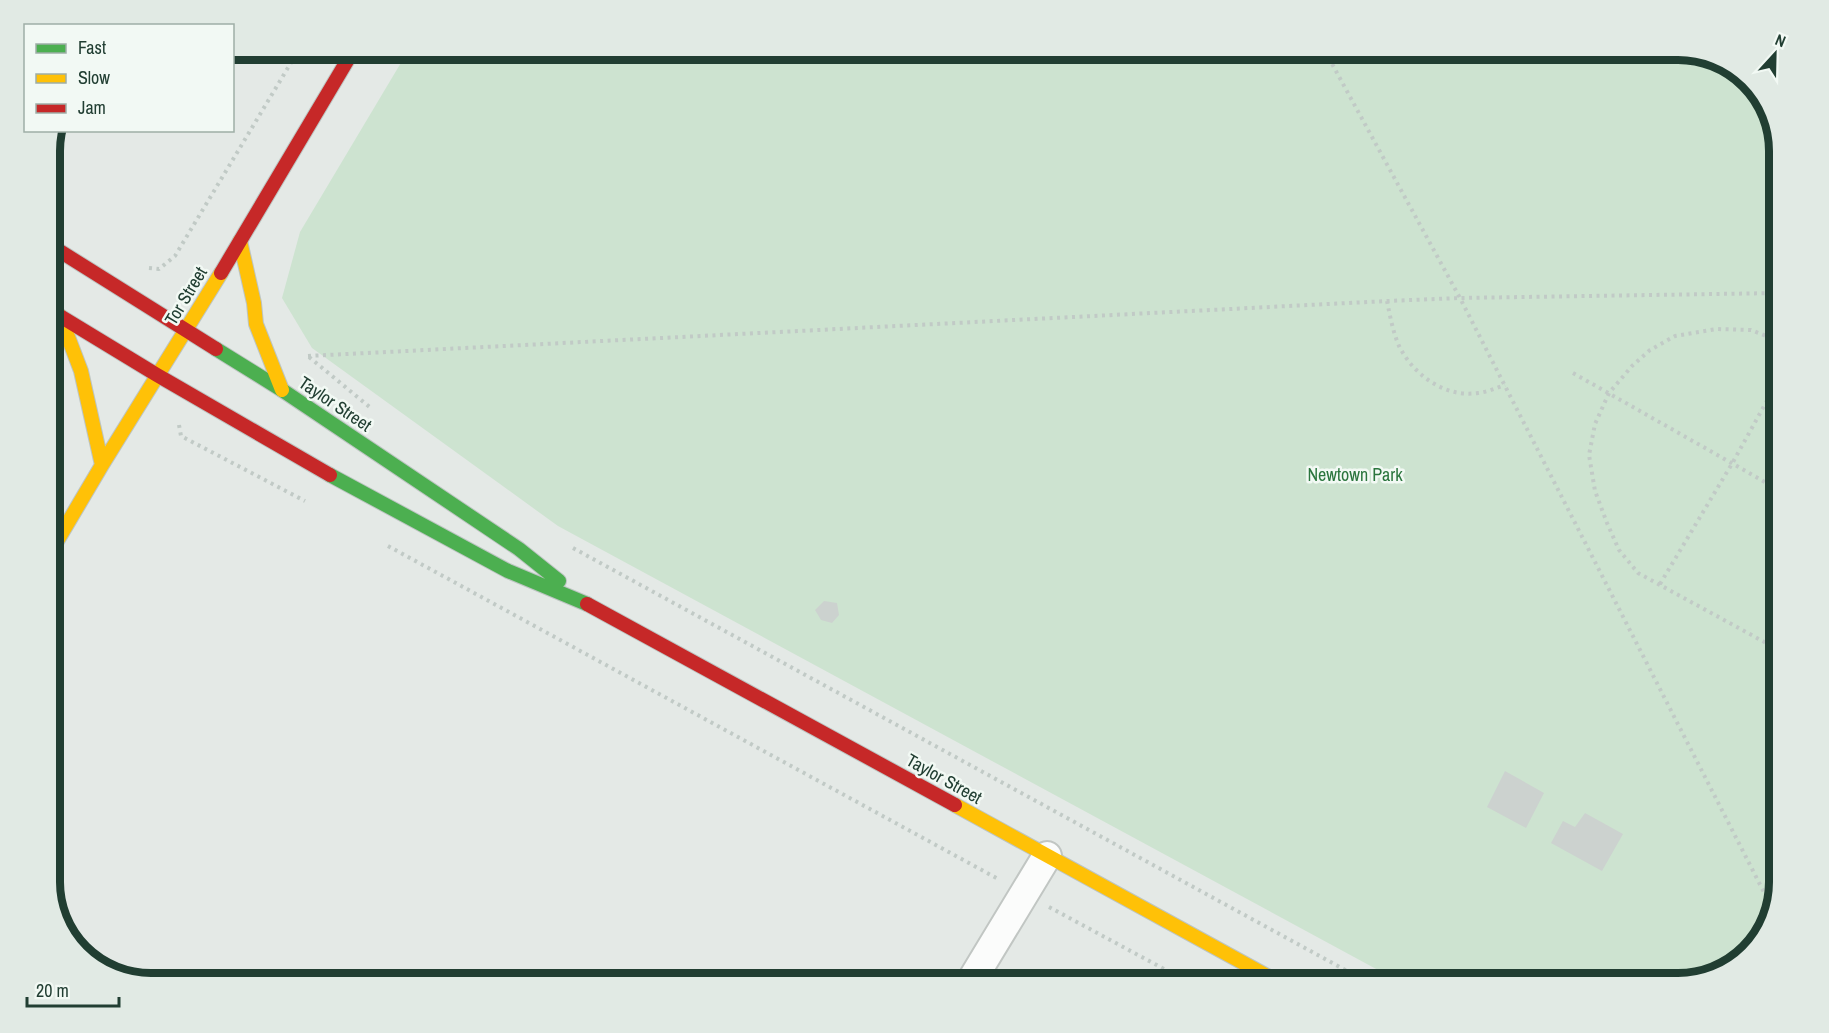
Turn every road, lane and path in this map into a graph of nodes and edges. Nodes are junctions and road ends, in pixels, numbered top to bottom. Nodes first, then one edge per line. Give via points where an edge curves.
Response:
1 (293, 60) edge
2 (348, 60) edge
3 (1330, 60) edge
4 (240, 241) junction
5 (60, 251) edge
6 (159, 269) dead end
7 (1769, 294) edge
8 (1460, 298) junction
9 (1387, 301) junction
10 (60, 316) edge
11 (60, 324) edge
12 (187, 329) junction
13 (1769, 337) edge
14 (300, 348) dead end
15 (308, 356) junction
16 (1573, 373) dead end
17 (157, 375) junction
18 (1505, 385) junction
19 (282, 390) junction
20 (1609, 393) junction
21 (1769, 397) edge
22 (373, 410) dead end
23 (179, 426) dead end
24 (1733, 462) junction
25 (102, 465) junction
26 (1769, 484) edge
27 (313, 505) dead end
28 (60, 536) edge
29 (386, 545) dead end
30 (567, 545) dead end
31 (1660, 584) junction
32 (591, 606) junction
33 (1769, 646) edge
34 (1047, 856) junction
35 (1024, 893) junction
36 (1767, 899) edge
37 (977, 973) edge
38 (1170, 973) edge
39 (1260, 973) edge
40 (1349, 973) edge

1 - 6 path via 175,256
2 - 4 main road, Tor Street
3 - 8 path
4 - 12 main road, Tor Street
4 - 19 main road via 256,324
5 - 12 main road, Taylor Street
7 - 8 path
8 - 9 path
8 - 18 path
9 - 15 path
9 - 18 path via 1399,344 1424,377 1444,390 1462,393
10 - 17 main road, Taylor Street
11 - 25 main road via 81,371
12 - 17 main road, Tor Street
12 - 19 main road, Taylor Street
13 - 20 path via 1751,330 1716,329 1675,336 1650,350
14 - 15 path
15 - 22 path
16 - 20 path
17 - 25 main road, Tor Street
17 - 32 main road, Taylor Street via 342,482 508,571
18 - 36 path
19 - 32 main road, Taylor Street via 519,549
20 - 24 path
20 - 31 path via 1595,424 1589,455 1595,491 1619,550 1638,573
21 - 24 path
23 - 27 path via 181,436
24 - 26 path
24 - 31 path
25 - 28 main road, Tor Street
29 - 35 path
30 - 40 path
31 - 33 path
32 - 34 main road, Taylor Street
34 - 35 street
34 - 39 main road, Taylor Street
35 - 37 street
35 - 38 path

